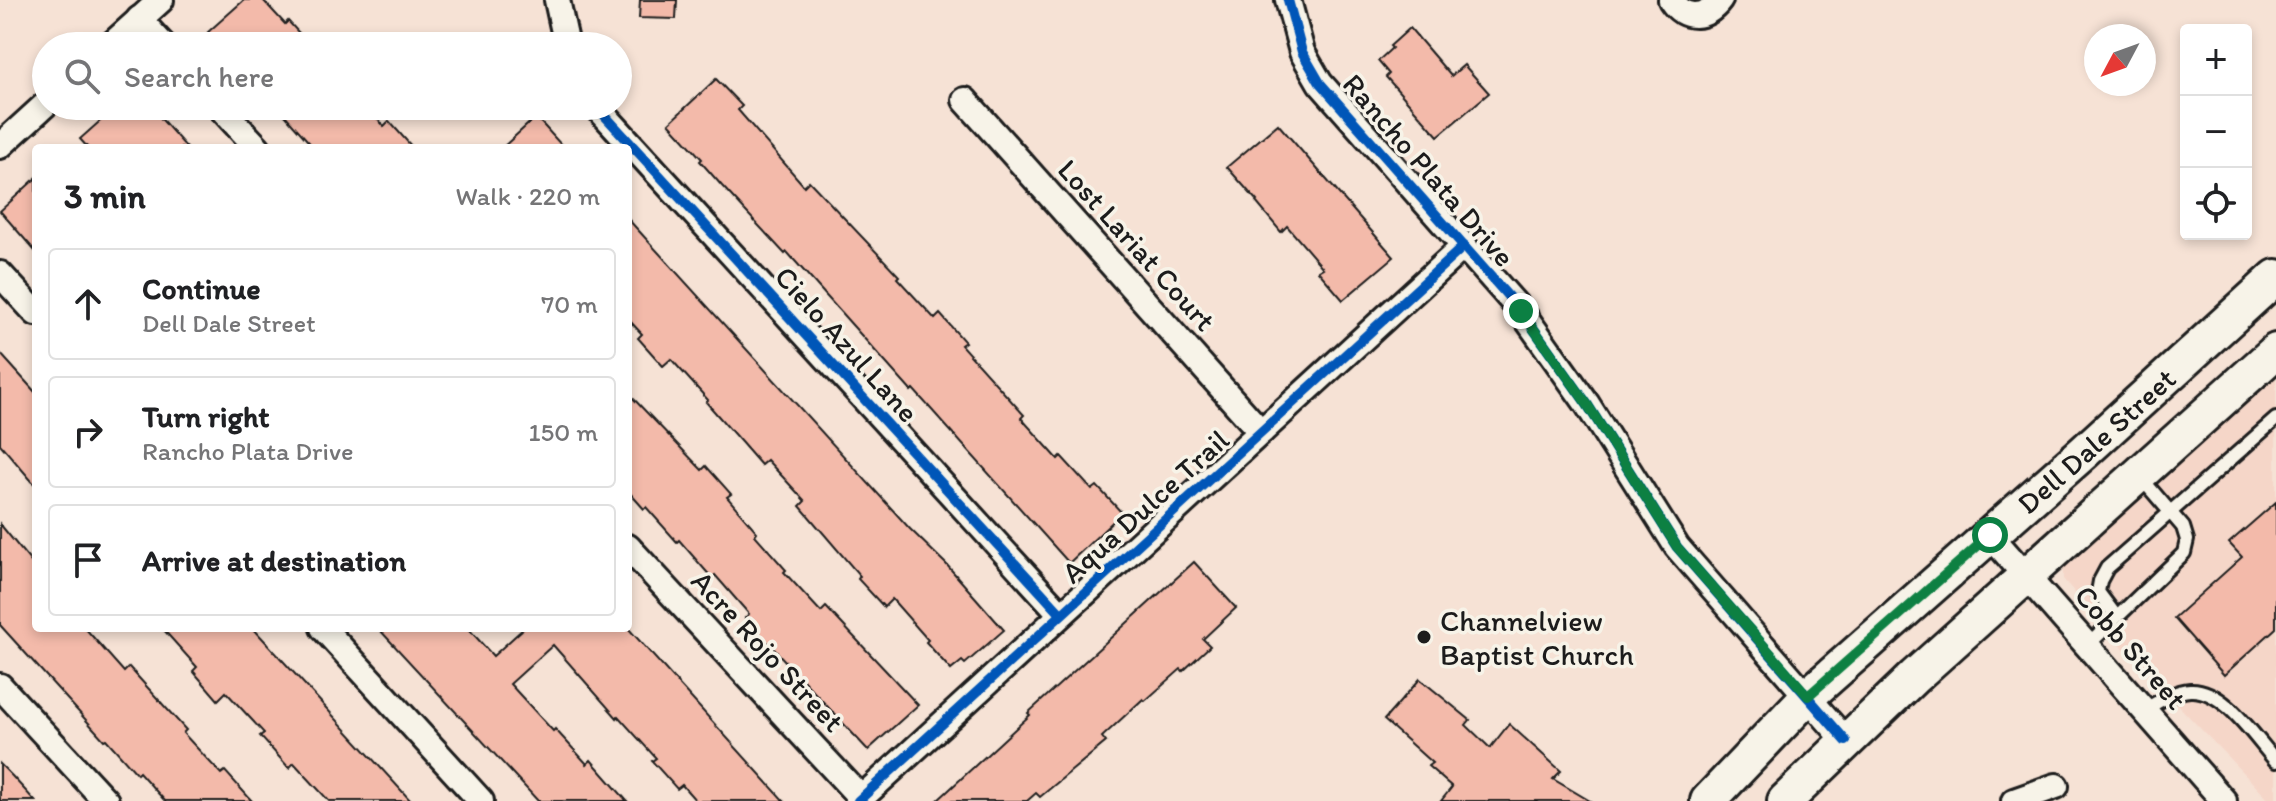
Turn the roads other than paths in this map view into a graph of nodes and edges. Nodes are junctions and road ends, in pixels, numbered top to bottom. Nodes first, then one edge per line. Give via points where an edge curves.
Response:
1 (161, 0) edge
2 (557, 0) edge
3 (1288, 0) edge
4 (1671, 0) edge
5 (1720, 0) edge
6 (139, 19) junction
7 (125, 32) edge
8 (151, 32) edge
9 (564, 32) edge
10 (965, 100) dead end
11 (32, 117) edge
12 (232, 120) edge
13 (609, 120) edge
14 (254, 144) edge
15 (631, 144) edge
16 (632, 145) edge
17 (0, 146) edge
18 (1464, 246) junction
19 (0, 274) edge
20 (2276, 277) edge
21 (32, 309) edge
22 (2276, 351) edge
23 (2276, 419) edge
24 (1261, 432) junction
25 (2138, 475) junction
26 (2171, 513) junction
27 (1990, 535) junction
28 (632, 551) edge
29 (2026, 577) junction
30 (1061, 614) junction
31 (2116, 616) junction
32 (327, 632) edge
33 (2087, 646) junction
34 (0, 686) edge
35 (1808, 696) junction
36 (2144, 710) junction
37 (1846, 741) junction
38 (2276, 761) edge
39 (2056, 786) dead end
40 (859, 800) edge
41 (106, 801) edge
42 (481, 801) edge
43 (1708, 801) edge
44 (1785, 801) edge
45 (2014, 801) edge
46 (2224, 801) edge

1 - 6 street
2 - 9 street
3 - 18 street, Rancho Plata Drive via 1302,52 1320,83
4 - 5 street via 1682,12 1700,16
6 - 7 street
6 - 8 street
10 - 24 street, Lost Lariat Court
11 - 17 street
12 - 14 street
13 - 15 street, Cielo Azul Lane
16 - 30 street, Cielo Azul Lane
18 - 24 street, Aqua Dulce Trail
18 - 35 street, Rancho Plata Drive via 1521,311 1587,404 1677,547
19 - 21 street
20 - 27 main road, Dell Dale Street
22 - 25 main road, Dell Dale Street
23 - 26 lane
24 - 30 street, Aqua Dulce Trail
25 - 26 lane
25 - 29 main road, Dell Dale Street
26 - 31 lane via 2183,527 2184,553
26 - 31 lane via 2107,568 2100,581 2098,592
27 - 29 street, Cobb Street
27 - 35 main road, Dell Dale Street
28 - 40 street, Acre Rojo Street
29 - 33 street, Cobb Street
29 - 37 main road, Dell Dale Street
30 - 40 street, Aqua Dulce Trail
31 - 33 lane
32 - 42 street
33 - 36 street, Cobb Street
34 - 41 street
35 - 37 street, Rancho Plata Drive
35 - 43 main road, Dell Dale Street
36 - 38 lane via 2174,694 2205,691 2222,700
36 - 46 street, Cobb Street
37 - 44 main road, Dell Dale Street
39 - 45 street

